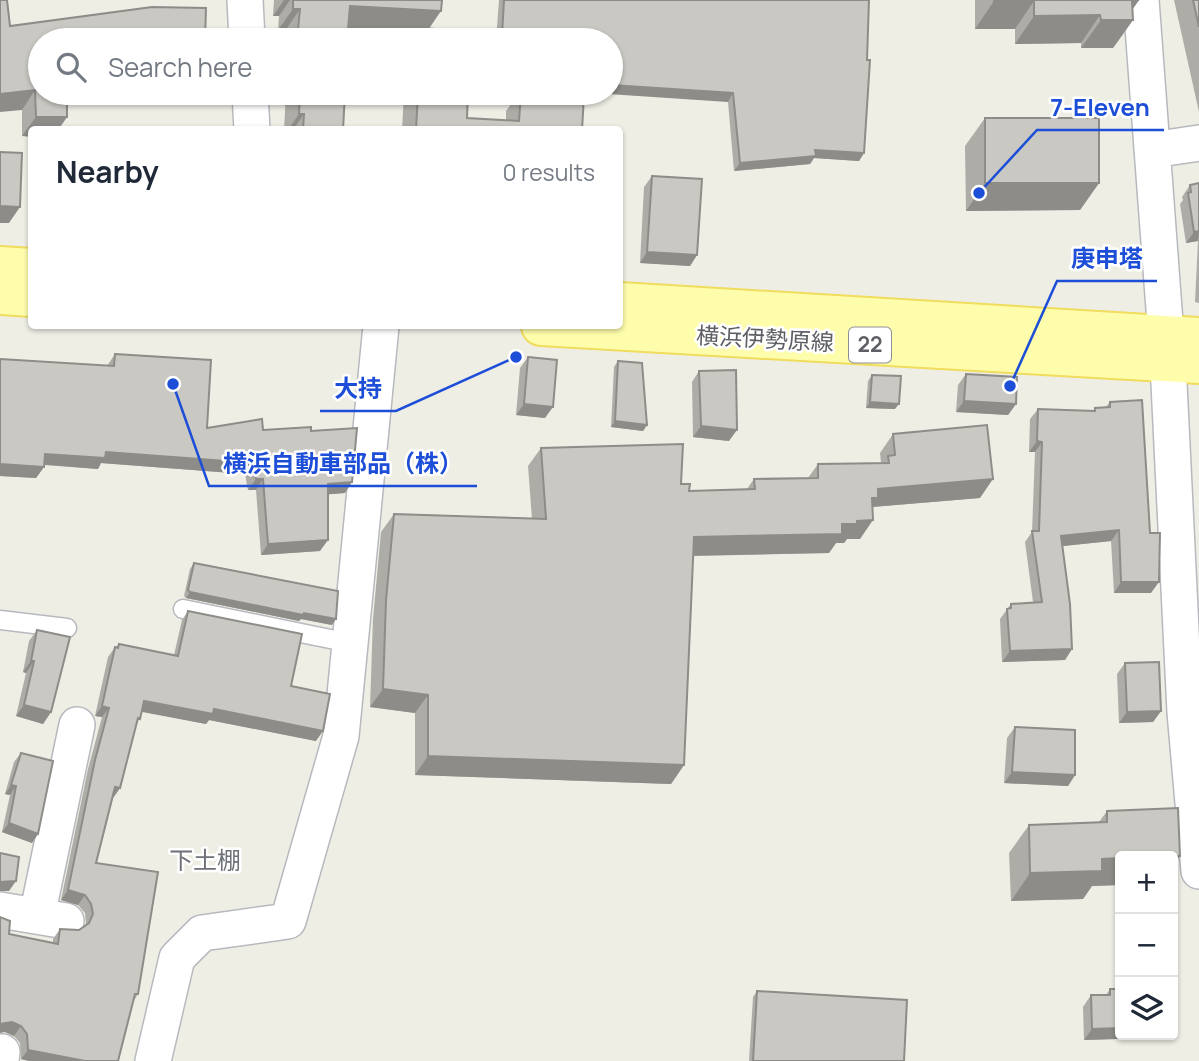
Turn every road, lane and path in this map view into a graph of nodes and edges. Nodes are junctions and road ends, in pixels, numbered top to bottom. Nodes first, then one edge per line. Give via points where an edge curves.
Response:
1 (245, 0) edge
2 (1140, 0) edge
3 (246, 28) edge
4 (251, 105) edge
5 (252, 126) edge
6 (1199, 143) edge
7 (1152, 150) junction
8 (0, 266) edge
9 (28, 268) edge
10 (0, 295) edge
11 (28, 297) edge
12 (623, 302) edge
13 (381, 329) edge
14 (621, 329) edge
15 (1183, 350) edge
16 (183, 609) dead end
17 (0, 620) edge
18 (67, 628) dead end
19 (350, 643) junction
20 (77, 725) dead end
21 (1199, 870) edge
22 (0, 910) edge
23 (153, 1061) edge

1 - 3 street
2 - 7 street
4 - 5 street
6 - 7 street
7 - 15 street
8 - 9 main road
10 - 11 main road
12 - 15 main road, 横浜伊勢原線 / 22
13 - 19 street
14 - 15 main road, 横浜伊勢原線 / 22
15 - 21 street via 1185,712
16 - 19 lane
17 - 18 lane
19 - 23 street via 341,736 288,921 202,933 177,958
20 - 22 street via 52,919

